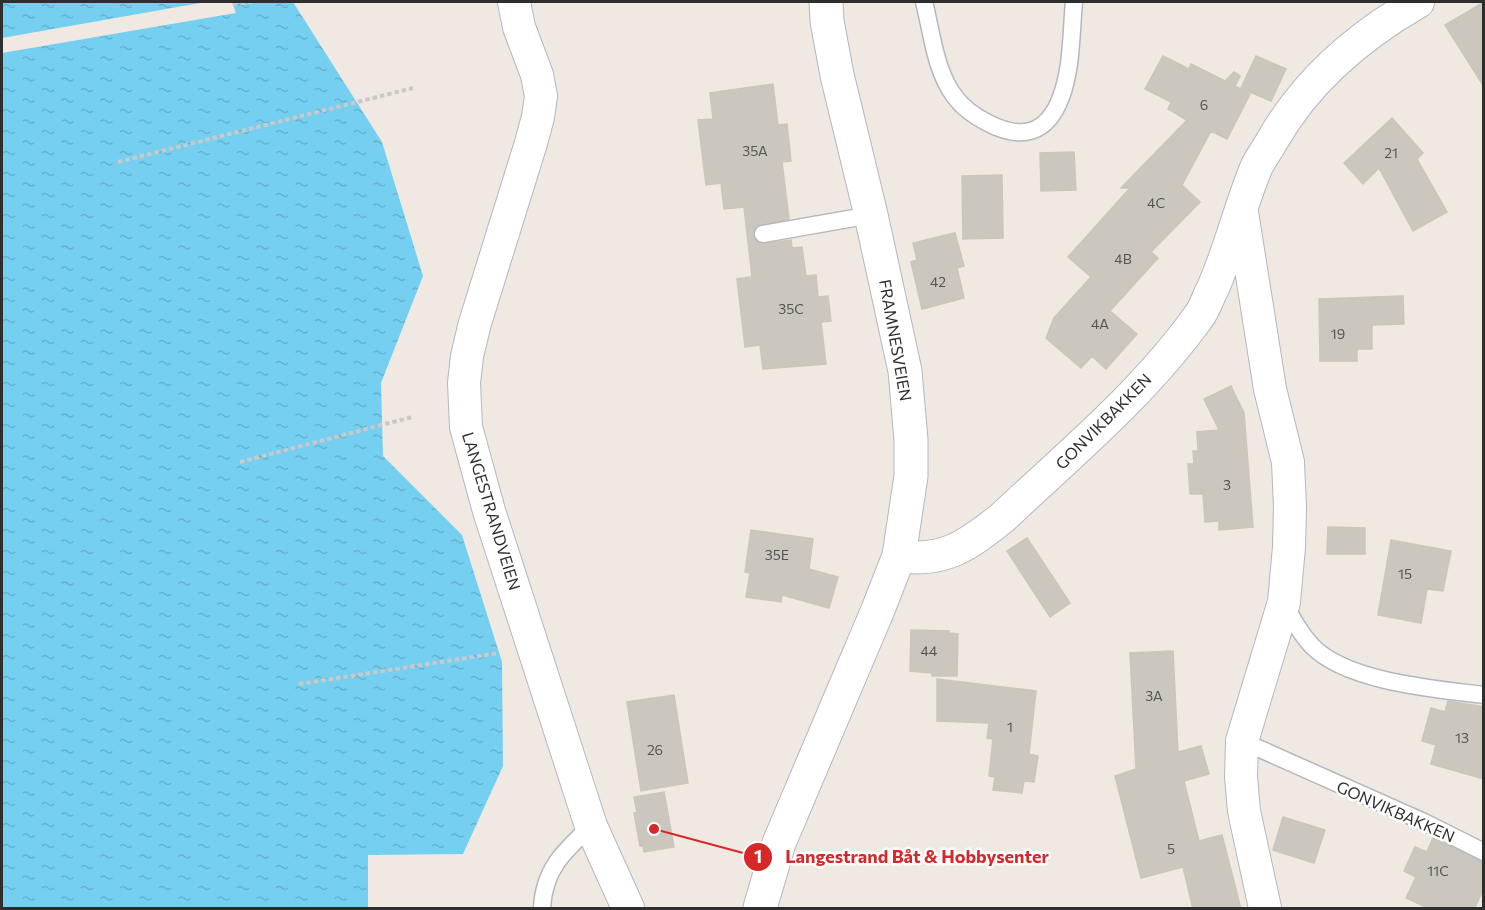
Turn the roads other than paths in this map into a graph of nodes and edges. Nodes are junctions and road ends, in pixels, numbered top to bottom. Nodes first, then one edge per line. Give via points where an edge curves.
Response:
1 (514, 2) edge
2 (826, 2) edge
3 (924, 2) edge
4 (1074, 2) edge
5 (1418, 2) edge
6 (1242, 212) junction
7 (871, 215) junction
8 (763, 234) dead end
9 (899, 556) junction
10 (1284, 602) junction
11 (1484, 695) edge
12 (1242, 741) junction
13 (591, 826) junction
14 (1484, 852) edge
15 (542, 909) edge
16 (628, 909) edge
17 (760, 909) edge
18 (1265, 909) edge

1 - 13 street, LANGESTRANDVEIEN via 541,96 531,143 467,357 466,427 489,511
2 - 7 main road, FRAMNESVEIEN via 837,75
3 - 4 lane via 942,74 956,98 976,117 1019,134 1035,130 1049,118 1061,99 1068,71
5 - 6 street, GONVIKBAKKEN via 1347,50 1308,89 1285,118 1257,167
6 - 9 street, GONVIKBAKKEN via 1200,314 1170,354 1126,400 984,533 945,555 919,559
6 - 10 street, GONVIKBAKKEN via 1270,389 1288,462 1290,517
7 - 8 lane
7 - 9 main road, FRAMNESVEIEN via 905,371 910,429 911,476
9 - 17 main road, FRAMNESVEIEN via 779,843
10 - 11 lane via 1299,630 1333,662 1413,686
10 - 12 street, GONVIKBAKKEN
12 - 14 lane, GONVIKBAKKEN
12 - 18 street, GONVIKBAKKEN via 1240,777
13 - 15 lane via 564,851 550,871
13 - 16 street, LANGESTRANDVEIEN

